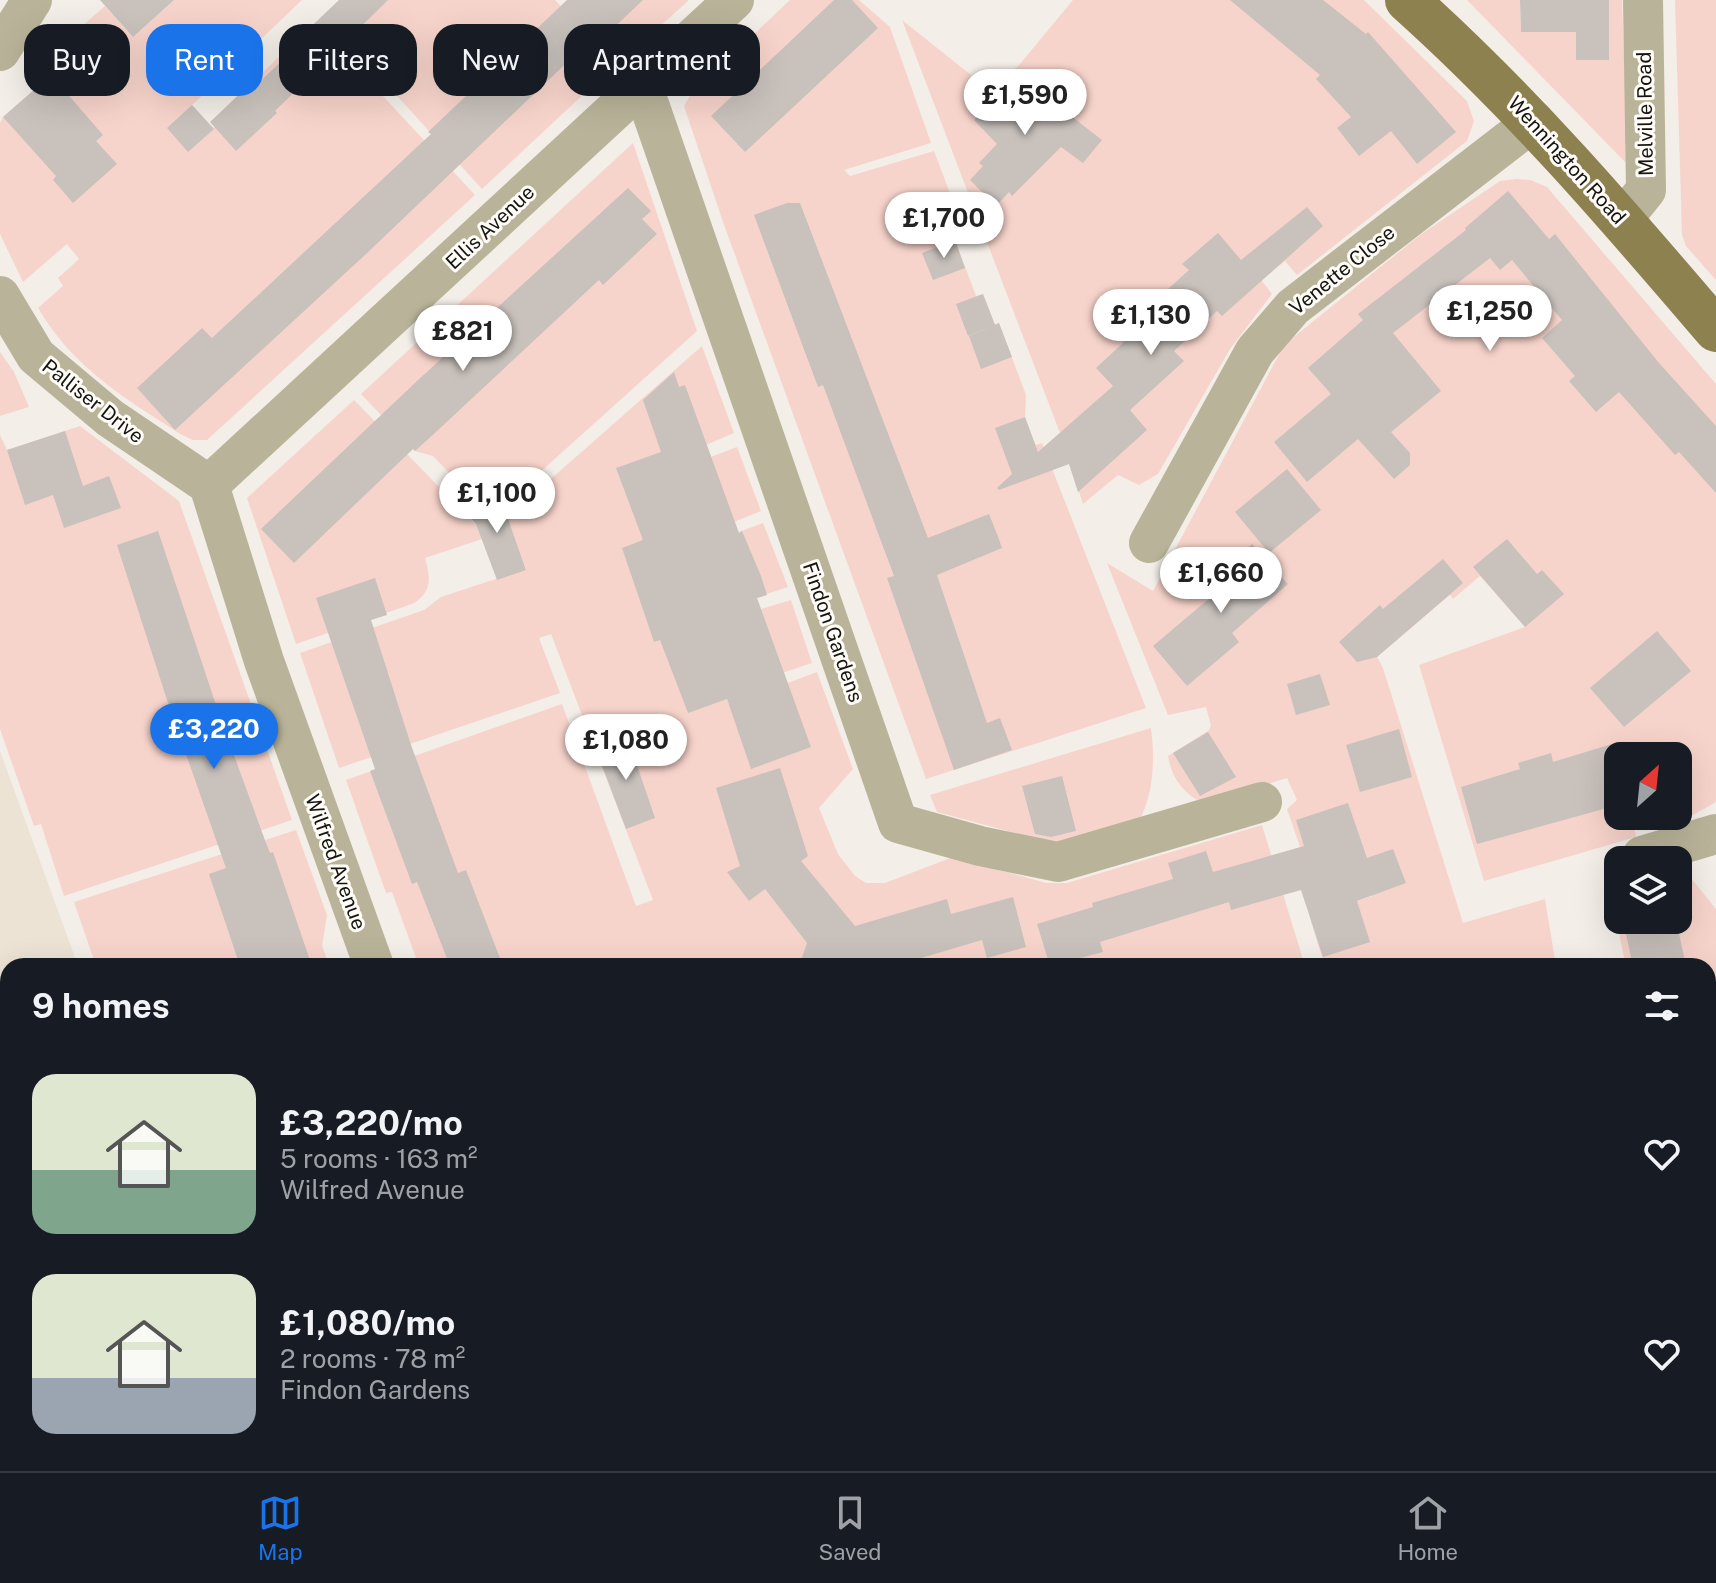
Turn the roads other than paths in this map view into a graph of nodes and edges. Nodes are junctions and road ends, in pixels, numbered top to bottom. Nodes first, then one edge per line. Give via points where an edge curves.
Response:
1 (32, 0) edge
2 (734, 0) edge
3 (1407, 0) edge
4 (1643, 0) edge
5 (708, 24) edge
6 (0, 51) edge
7 (629, 96) edge
8 (646, 96) edge
9 (1534, 121) junction
10 (1622, 220) junction
11 (0, 296) edge
12 (1716, 330) edge
13 (209, 485) junction
14 (1149, 543) dead end
15 (1262, 802) dead end
16 (1716, 834) edge
17 (1676, 846) edge
18 (371, 958) edge

1 - 6 street
2 - 5 street, Ellis Avenue
3 - 9 main road, Wennington Road
4 - 10 street, Melville Road via 1646,190
7 - 13 street, Ellis Avenue
8 - 15 street, Findon Gardens via 898,823 1058,862
9 - 10 main road, Wennington Road
9 - 14 street, Venette Close via 1293,307 1255,351
10 - 12 main road, Wennington Road
11 - 13 street, Palliser Drive via 36,356 110,418
13 - 18 street, Wilfred Avenue via 264,661
16 - 17 street

